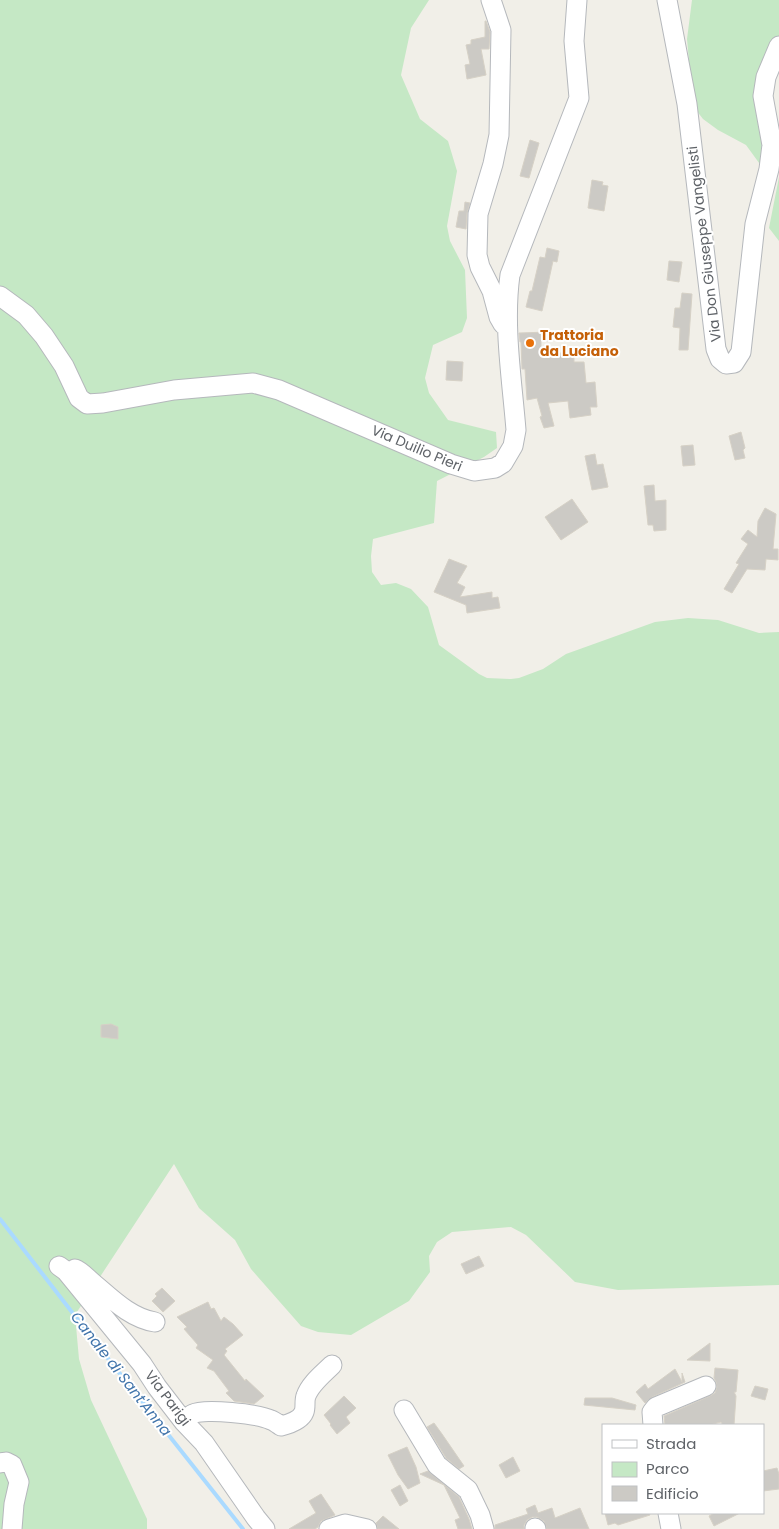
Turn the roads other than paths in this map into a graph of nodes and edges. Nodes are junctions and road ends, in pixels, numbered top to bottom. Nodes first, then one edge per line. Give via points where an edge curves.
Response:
1 (491, 0) edge
2 (577, 0) edge
3 (667, 0) edge
4 (779, 46) edge
5 (0, 296) edge
6 (508, 331) junction
7 (154, 1322) dead end
8 (332, 1365) dead end
9 (706, 1386) dead end
10 (404, 1410) dead end
11 (184, 1422) junction
12 (653, 1424) edge
13 (0, 1463) edge
14 (668, 1514) edge
15 (12, 1529) edge
16 (265, 1529) edge
17 (329, 1529) edge
18 (367, 1529) edge
19 (484, 1529) edge
20 (672, 1529) edge

1 - 6 street via 501,30 499,136 478,214 477,255 499,317
2 - 6 street, Via Duilio Pieri via 574,41 579,98 510,275
3 - 4 street, Via Don Giuseppe Vangelisti via 687,104 716,348 726,364 734,363 741,352 754,224 772,145 763,96 766,77
5 - 6 street, Via Duilio Pieri via 26,315 44,336 64,366 79,398 88,404 174,390 252,384 279,390 474,471 495,468 503,463 513,446 516,430
7 - 11 street, Via Parigi via 112,1300 76,1268 63,1268 142,1364
8 - 11 street via 305,1397 304,1412 300,1418 286,1425 281,1426 270,1419 215,1411 192,1414
9 - 12 street via 656,1406 652,1412
10 - 19 street via 437,1465 468,1490
11 - 16 street, Via Parigi via 204,1443
13 - 15 street via 12,1465 19,1482
14 - 20 street
17 - 18 street via 345,1524

